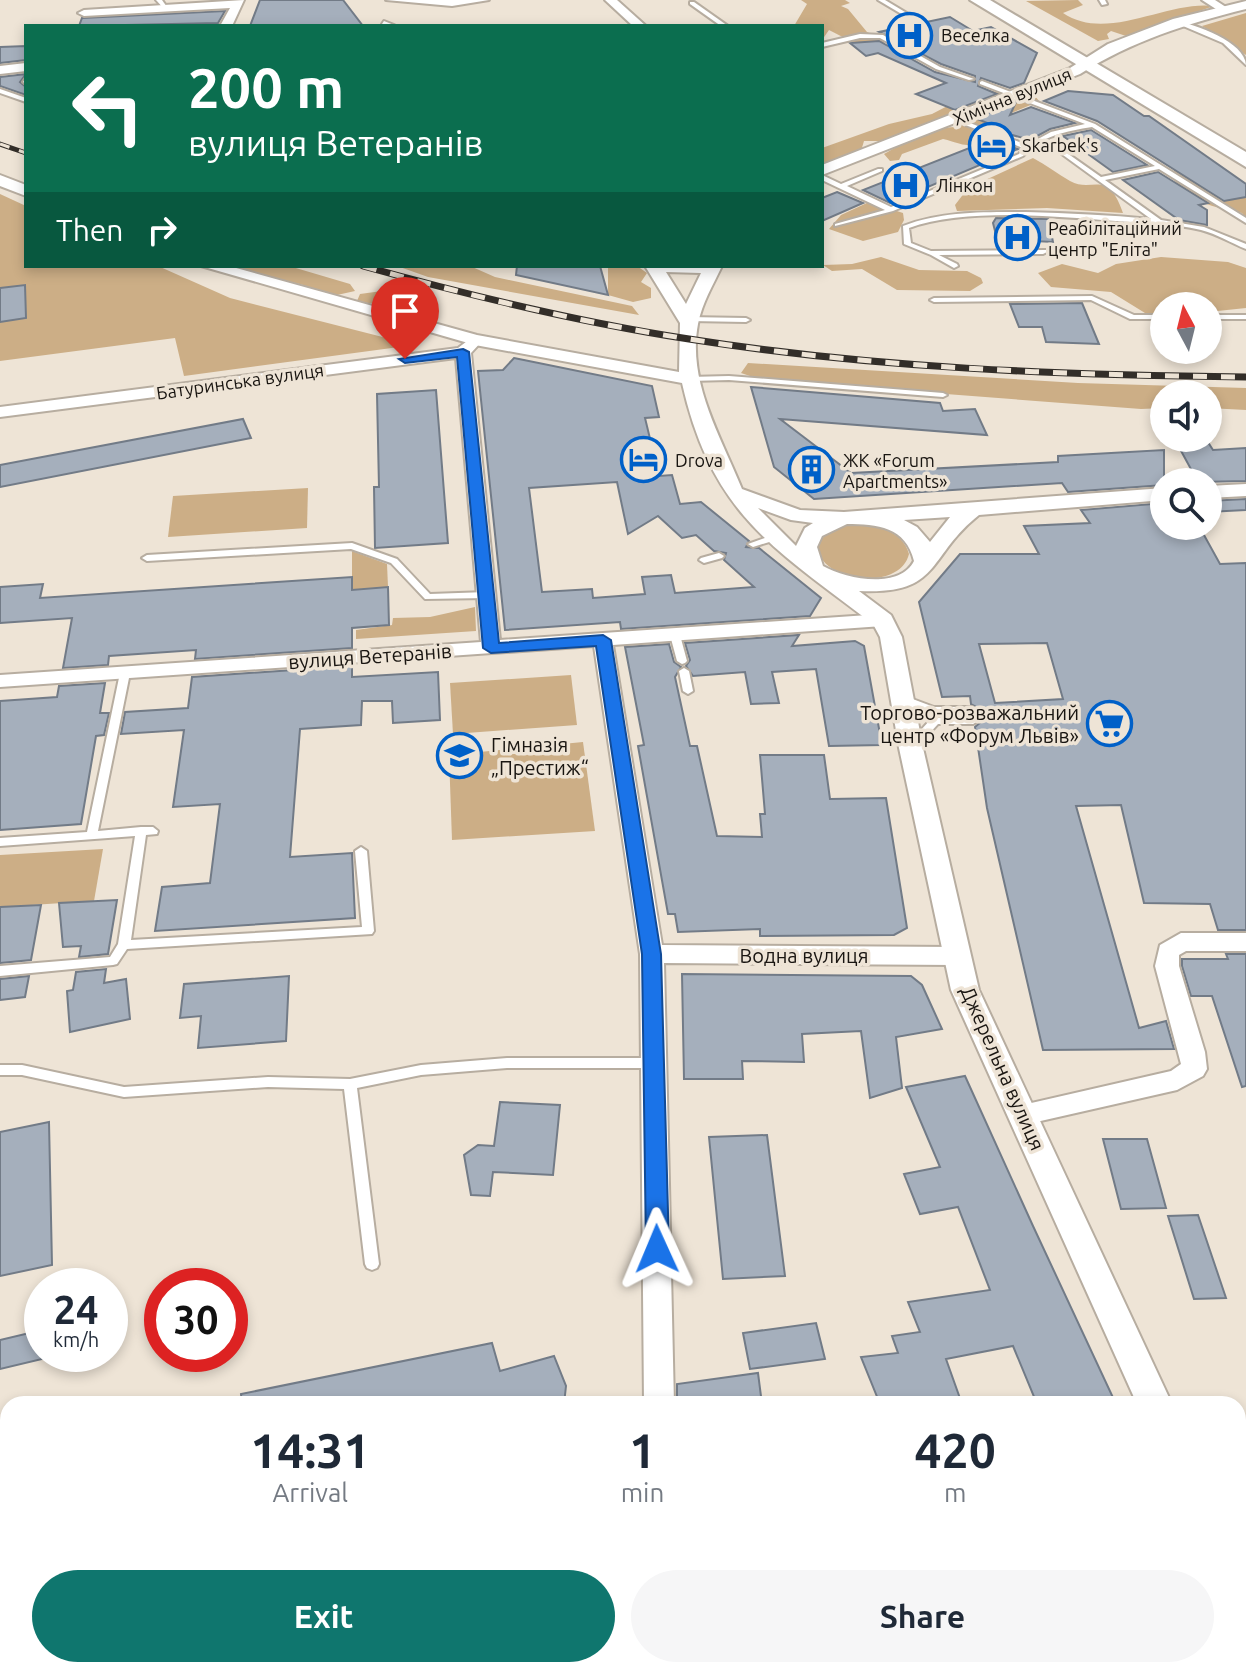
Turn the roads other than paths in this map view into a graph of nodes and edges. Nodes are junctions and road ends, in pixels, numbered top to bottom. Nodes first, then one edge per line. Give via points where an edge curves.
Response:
1 (390, 0) edge
2 (485, 0) edge
3 (610, 0) edge
4 (881, 0) edge
5 (978, 0) edge
6 (1004, 0) edge
7 (1207, 0) edge
8 (238, 2) edge
9 (692, 3) dead end
10 (163, 5) edge
11 (1246, 5) edge
12 (1223, 9) junction
13 (84, 13) dead end
14 (917, 21) dead end
15 (1178, 22) junction
16 (227, 24) edge
17 (638, 24) edge
18 (721, 24) edge
19 (824, 45) edge
20 (1095, 59) junction
21 (1246, 63) edge
22 (24, 67) edge
23 (0, 70) edge
24 (971, 79) dead end
25 (982, 83) dead end
26 (0, 91) edge
27 (1015, 95) junction
28 (24, 99) edge
29 (955, 119) junction
30 (1093, 125) junction
31 (1246, 142) edge
32 (1026, 147) junction
33 (1055, 147) dead end
34 (1246, 161) edge
35 (1162, 167) junction
36 (824, 169) edge
37 (880, 170) dead end
38 (824, 178) edge
39 (1099, 179) junction
40 (0, 180) edge
41 (841, 186) junction
42 (24, 190) edge
43 (891, 210) junction
44 (1246, 221) edge
45 (1159, 222) junction
46 (837, 225) dead end
47 (1246, 247) edge
48 (1043, 252) dead end
49 (930, 253) junction
50 (954, 266) dead end
51 (216, 268) edge
52 (655, 268) edge
53 (670, 268) edge
54 (696, 268) edge
55 (711, 268) edge
56 (934, 300) dead end
57 (1150, 317) edge
58 (1222, 317) edge
59 (1246, 317) edge
60 (746, 320) dead end
61 (689, 321) junction
62 (469, 346) junction
63 (689, 379) junction
64 (943, 395) dead end
65 (0, 412) edge
66 (733, 492) junction
67 (1222, 492) edge
68 (1244, 493) edge
69 (1150, 495) edge
70 (973, 509) junction
71 (858, 517) junction
72 (776, 537) junction
73 (753, 544) dead end
74 (719, 556) dead end
75 (147, 558) dead end
76 (704, 560) dead end
77 (819, 572) junction
78 (914, 574) junction
79 (487, 595) junction
80 (883, 620) junction
81 (675, 635) junction
82 (603, 640) junction
83 (491, 648) junction
84 (125, 673) junction
85 (0, 681) edge
86 (688, 691) dead end
87 (902, 697) junction
88 (911, 748) junction
89 (92, 836) junction
90 (0, 842) edge
91 (361, 851) dead end
92 (1246, 942) edge
93 (124, 945) junction
94 (652, 954) junction
95 (956, 956) junction
96 (0, 971) edge
97 (655, 1063) junction
98 (0, 1070) edge
99 (350, 1084) junction
100 (1023, 1114) junction
101 (372, 1264) dead end
102 (659, 1396) edge
103 (1151, 1396) edge

1 - 2 street
3 - 17 street
4 - 14 lane
5 - 20 main road
6 - 20 main road
7 - 12 street
8 - 10 street
8 - 16 street
9 - 18 lane
10 - 13 street
11 - 12 street, Хімічна вулиця
12 - 15 street, Хімічна вулиця
15 - 20 street, Хімічна вулиця
15 - 21 lane via 1222,40
19 - 24 lane via 881,36 938,68
20 - 27 street, Хімічна вулиця
20 - 31 main road
20 - 34 main road
22 - 23 street
25 - 27 lane
26 - 28 lane
27 - 29 street, Хімічна вулиця
27 - 30 lane
29 - 32 lane
29 - 36 street, Хімічна вулиця
30 - 32 lane
30 - 35 lane
32 - 43 lane via 1021,155
33 - 39 lane
35 - 39 lane
35 - 44 lane
37 - 41 lane
38 - 41 lane
39 - 45 lane
40 - 42 street
41 - 43 lane
43 - 46 lane
45 - 47 lane via 1197,227
45 - 49 lane via 1005,215 912,221 905,227 908,244
48 - 49 lane
49 - 50 lane
51 - 62 street
52 - 61 street
53 - 54 street
55 - 61 street
56 - 57 lane via 1092,298 1133,317
58 - 59 lane
60 - 61 lane
61 - 63 street
62 - 63 street
62 - 65 street, Батуринська вулиця
62 - 79 street
63 - 64 lane
63 - 66 street
66 - 71 street via 798,516
66 - 72 street
67 - 68 street
69 - 70 street
70 - 71 street
70 - 78 street
71 - 77 street via 815,529 806,540 804,554
71 - 78 street via 887,521 920,542 925,556
72 - 73 lane
72 - 77 street
74 - 76 lane
75 - 79 lane via 352,546 394,561 428,597
77 - 78 street via 868,587
77 - 80 street
78 - 80 street
79 - 83 street
80 - 81 street, вулиця Ветеранів
80 - 87 street, Джерельна вулиця
81 - 82 street, вулиця Ветеранів
81 - 86 lane
82 - 83 street, вулиця Ветеранів
82 - 94 street
83 - 84 street, вулиця Ветеранів
84 - 85 street, вулиця Ветеранів
84 - 89 lane
87 - 88 street, Джерельна вулиця
87 - 88 lane via 933,710 973,716 935,721
88 - 95 street, Джерельна вулиця
89 - 90 lane
89 - 93 lane via 147,831
91 - 93 lane via 368,931
92 - 100 street via 1181,942 1168,951 1167,966 1194,1069 1177,1080
93 - 96 lane via 113,961
94 - 95 street, Водна вулиця
94 - 97 street
95 - 100 street, Джерельна вулиця via 965,990
97 - 99 lane via 507,1063 421,1070
97 - 102 street
98 - 99 lane via 124,1092 268,1082
99 - 101 lane
100 - 103 street, Джерельна вулиця

